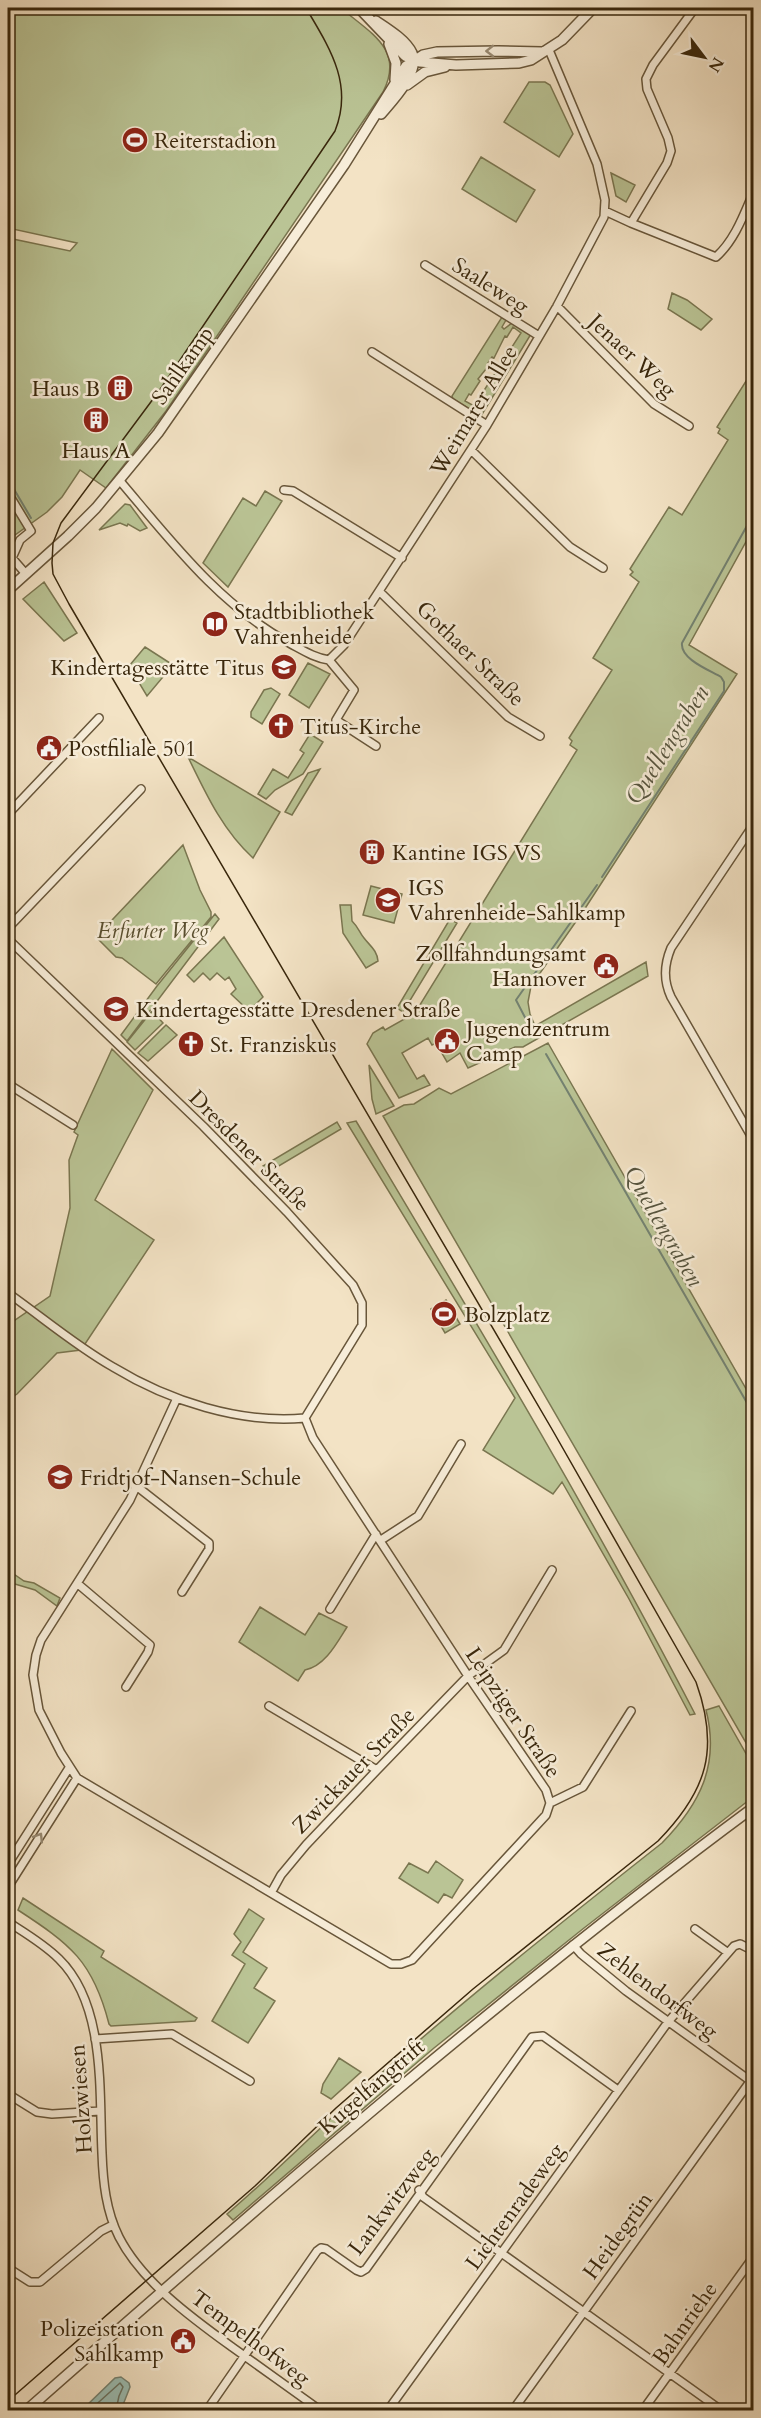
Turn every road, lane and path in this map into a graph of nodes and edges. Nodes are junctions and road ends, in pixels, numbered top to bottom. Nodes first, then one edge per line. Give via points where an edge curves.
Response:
1 (359, 8) edge
2 (593, 8) edge
3 (695, 8) edge
4 (748, 8) edge
5 (753, 11) edge
6 (386, 37) junction
7 (405, 44) junction
8 (545, 51) junction
9 (437, 52) junction
10 (414, 61) junction
11 (456, 64) junction
12 (394, 83) junction
13 (398, 92) junction
14 (361, 140) junction
15 (753, 191) edge
16 (605, 211) junction
17 (631, 223) junction
18 (425, 265) dead end
19 (557, 306) junction
20 (539, 336) junction
21 (372, 352) dead end
22 (487, 425) junction
23 (689, 426) dead end
24 (471, 450) junction
25 (120, 480) junction
26 (284, 490) dead end
27 (8, 493) edge
28 (402, 558) junction
29 (603, 568) dead end
30 (26, 574) junction
31 (8, 590) edge
32 (380, 592) junction
33 (329, 660) junction
34 (99, 718) dead end
35 (540, 736) dead end
36 (376, 746) dead end
37 (141, 789) dead end
38 (8, 814) edge
39 (753, 824) edge
40 (8, 928) edge
41 (8, 939) edge
42 (8, 1084) edge
43 (73, 1125) dead end
44 (753, 1141) edge
45 (8, 1293) edge
46 (177, 1398) junction
47 (305, 1418) junction
48 (461, 1444) dead end
49 (135, 1485) junction
50 (379, 1537) junction
51 (552, 1570) dead end
52 (78, 1584) junction
53 (182, 1592) dead end
54 (330, 1610) dead end
55 (468, 1676) junction
56 (126, 1687) dead end
57 (269, 1706) dead end
58 (631, 1711) dead end
59 (69, 1768) junction
60 (377, 1770) junction
61 (76, 1778) junction
62 (550, 1803) junction
63 (753, 1807) edge
64 (8, 1864) edge
65 (8, 1887) edge
66 (271, 1893) junction
67 (8, 1922) edge
68 (695, 1929) dead end
69 (573, 1945) junction
70 (753, 1951) edge
71 (727, 1952) junction
72 (668, 2022) junction
73 (95, 2039) junction
74 (752, 2080) edge
75 (250, 2081) dead end
76 (618, 2090) junction
77 (8, 2094) edge
78 (100, 2111) junction
79 (420, 2191) junction
80 (113, 2225) junction
81 (502, 2253) junction
82 (753, 2256) edge
83 (8, 2268) edge
84 (162, 2291) junction
85 (584, 2312) junction
86 (244, 2355) junction
87 (670, 2373) junction
88 (27, 2410) edge
89 (207, 2410) edge
90 (320, 2410) edge
91 (388, 2410) edge
92 (513, 2410) edge
93 (643, 2410) edge
94 (721, 2410) edge

1 - 6 street
1 - 7 street
2 - 8 street, Sahlkamp via 576,28
3 - 17 street via 646,79 670,151 667,163
4 - 5 street
6 - 10 street
6 - 12 street via 396,63
7 - 9 street
7 - 10 street
8 -> 9 street, Sahlkamp
8 - 11 street, Sahlkamp via 519,63
8 - 16 street via 597,164
9 - 10 street, Sahlkamp
10 - 11 street, Sahlkamp
10 - 12 street, Sahlkamp
10 - 13 street, Sahlkamp via 411,74
11 - 13 street, Sahlkamp via 425,72
12 - 14 street, Sahlkamp
13 - 14 street, Sahlkamp
14 - 25 street, Sahlkamp via 187,393
15 - 17 street via 740,222 716,257
16 - 17 street
16 - 19 street, Weimarer Allee
18 - 20 street, Saaleweg
19 - 20 street, Weimarer Allee
19 - 23 street, Jenaer Weg via 654,404
20 - 22 street, Weimarer Allee
21 - 22 street
22 - 24 street, Weimarer Allee
24 - 28 street, Weimarer Allee
24 - 29 street via 570,547
25 - 30 street, Sahlkamp
25 - 33 street via 193,565 239,609 287,642
26 - 28 street via 293,491
27 - 30 street via 31,531 20,540 12,558
28 - 32 street, Weimarer Allee
30 - 31 street, Sahlkamp
32 - 33 street, Weimarer Allee
32 - 35 street, Gothaer Straße via 508,717
33 - 36 street via 354,690 336,720
34 - 38 street
37 - 40 street
39 - 44 street via 671,948 665,973 671,997
41 - 47 street, Dresdener Straße via 203,1126 353,1285 362,1303 362,1325
42 - 43 street
45 - 46 street via 111,1367
46 - 47 street via 226,1412 279,1420
46 - 49 street
47 - 50 street, Leipziger Straße via 313,1438
48 - 50 street via 418,1516
49 - 52 street via 130,1500
49 - 53 street via 209,1543
50 - 54 street
50 - 55 street, Leipziger Straße
51 - 55 street, Zwickauer Straße via 504,1650
52 - 56 street via 150,1645
52 - 59 street via 41,1640 33,1675 39,1710
55 - 60 street, Zwickauer Straße
55 - 62 street, Leipziger Straße via 546,1790
57 - 60 street
58 - 62 street via 583,1787
59 - 61 street
59 - 64 street
60 - 66 street, Zwickauer Straße via 306,1845
65 -> 61 street
61 - 66 street, Leipziger Straße
62 - 66 street, Leipziger Straße via 546,1815 412,1960 401,1964 391,1964
63 - 69 street, Kugelfangtrift
67 - 73 street, Holzwiesen via 46,1948 69,1970 88,2004
68 - 71 street
69 - 72 street, Zehlendorfweg
69 - 84 street, Kugelfangtrift via 411,2076
70 - 71 street via 740,1944
71 - 72 street, Lichtenradeweg
72 - 74 street, Zehlendorfweg
72 - 76 street, Lichtenradeweg
73 - 75 street via 172,2034
73 - 78 street, Holzwiesen
74 - 85 street, Heidegrün
76 - 79 street, Lankwitzweg via 543,2036 532,2037
76 - 81 street, Lichtenradeweg
77 - 78 street via 37,2112
78 - 80 street, Holzwiesen via 103,2183
79 - 81 street
79 - 86 street, Lankwitzweg via 361,2272 326,2249 317,2251
80 - 83 street via 100,2231 40,2282 30,2282
80 - 84 street, Holzwiesen via 130,2255
81 - 85 street
81 - 91 street, Lichtenradeweg
82 - 87 street, Bahnriehe
84 - 86 street, Tempelhofweg
84 - 88 street, Kugelfangtrift
85 - 87 street
85 - 92 street, Heidegrün
86 - 89 street, Lankwitzweg
86 - 90 street, Tempelhofweg
87 - 93 street, Bahnriehe
87 - 94 street

